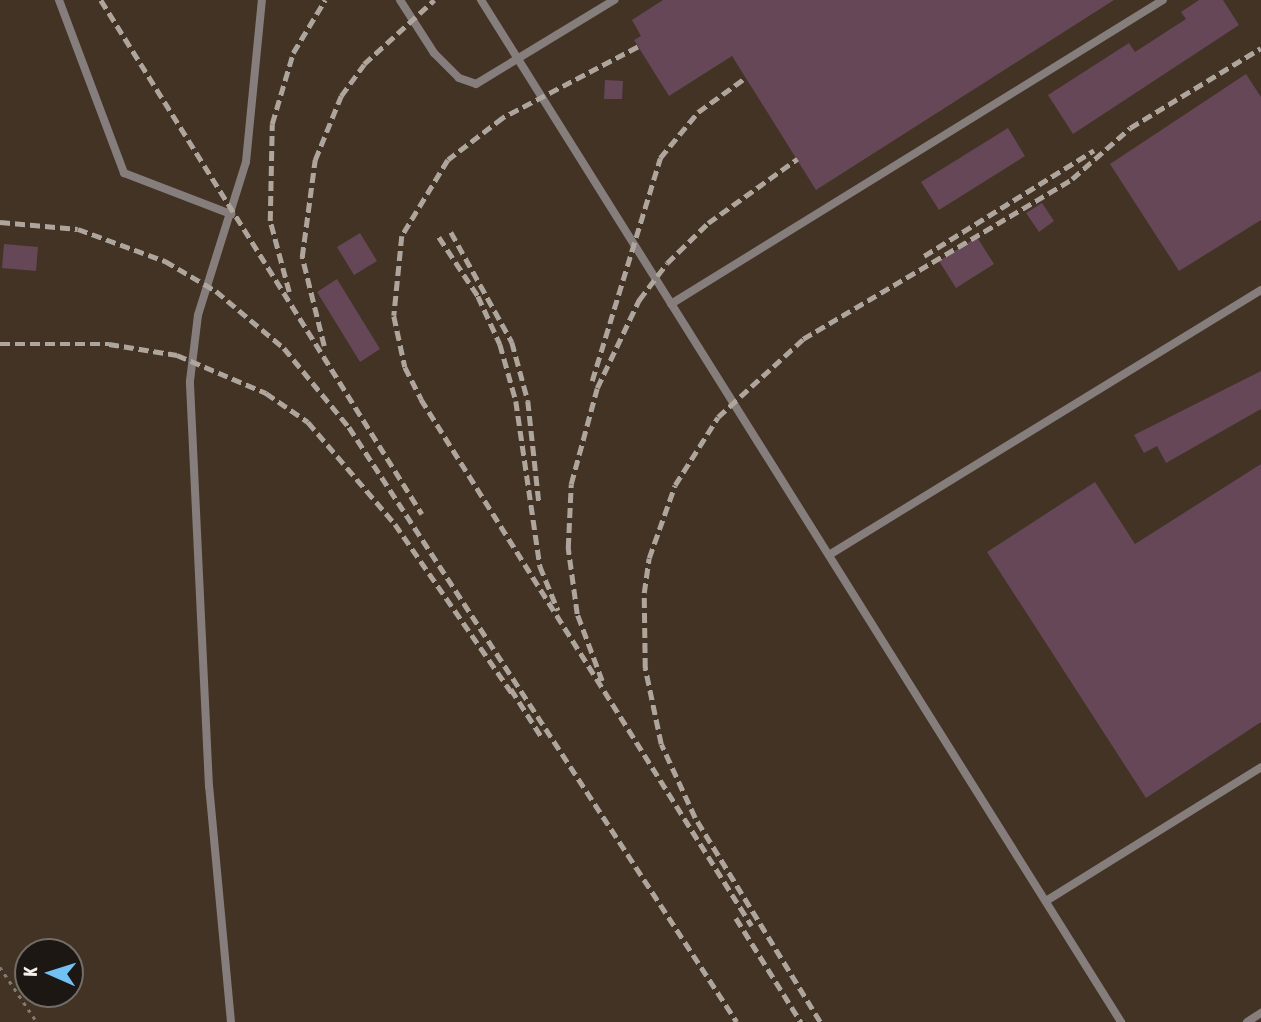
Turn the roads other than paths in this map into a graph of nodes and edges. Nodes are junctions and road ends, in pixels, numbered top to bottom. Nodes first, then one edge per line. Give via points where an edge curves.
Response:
1 (59, 0) edge
2 (262, 0) edge
3 (400, 0) edge
4 (481, 0) edge
5 (614, 0) edge
6 (1163, 0) edge
7 (519, 61) junction
8 (231, 214) junction
9 (1261, 290) edge
10 (671, 304) junction
11 (829, 555) junction
12 (1261, 767) edge
13 (1046, 901) junction
14 (1261, 1013) edge
15 (231, 1022) edge
16 (1122, 1022) edge
17 (1247, 1022) edge

1 - 8 lane via 124,173
2 - 8 lane via 246,162
3 - 7 lane via 459,78 476,84
4 - 7 lane
5 - 7 lane
6 - 10 lane
7 - 10 lane
8 - 15 lane via 198,315 190,381 209,787
9 - 11 lane
10 - 11 lane
11 - 13 lane
12 - 13 lane
13 - 16 lane
14 - 17 lane

